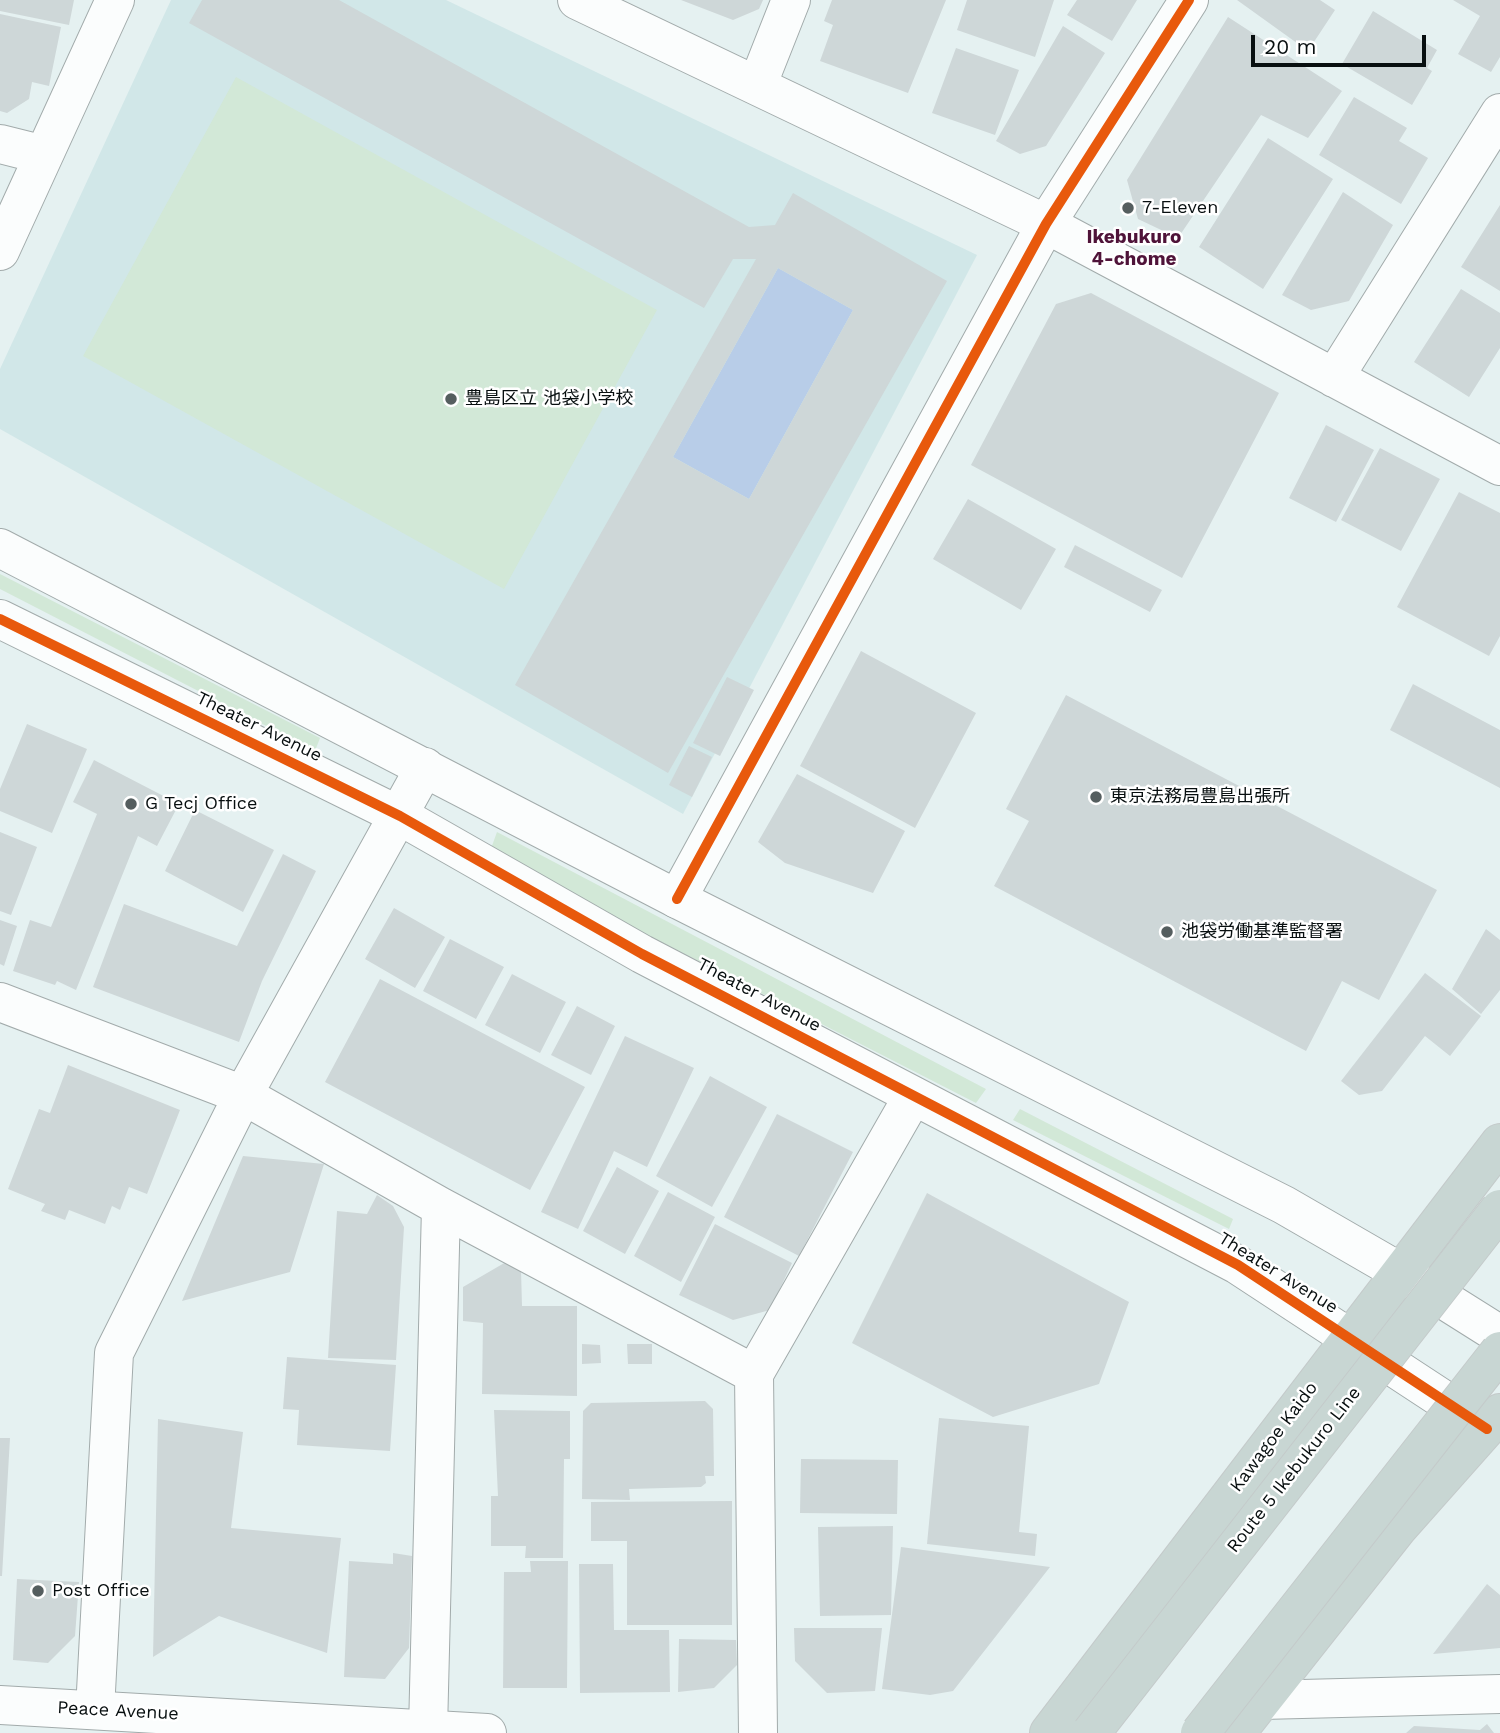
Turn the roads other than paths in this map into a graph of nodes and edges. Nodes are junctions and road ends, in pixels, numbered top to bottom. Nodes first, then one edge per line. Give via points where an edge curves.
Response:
1 (115, 0) edge
2 (577, 0) edge
3 (792, 0) edge
4 (1189, 0) edge
5 (757, 86) junction
6 (1500, 113) edge
7 (0, 144) edge
8 (44, 155) junction
9 (1046, 224) junction
10 (0, 251) edge
11 (1334, 378) junction
12 (1500, 467) edge
13 (0, 548) edge
14 (0, 619) edge
15 (425, 767) junction
16 (400, 816) junction
17 (677, 899) junction
18 (0, 1002) edge
19 (243, 1095) junction
20 (913, 1096) junction
21 (1500, 1143) edge
22 (441, 1208) junction
23 (1496, 1215) edge
24 (1400, 1272) junction
25 (1500, 1335) edge
26 (1350, 1338) junction
27 (1500, 1351) edge
28 (754, 1374) junction
29 (1493, 1421) edge
30 (1500, 1694) edge
31 (1262, 1700) junction
32 (0, 1705) edge
33 (95, 1710) junction
34 (428, 1730) junction
35 (487, 1733) edge
36 (758, 1733) edge
37 (1049, 1733) edge
38 (1091, 1733) edge
39 (1200, 1733) edge
40 (1236, 1733) edge

1 - 8 street
2 - 5 street
3 - 5 street
4 - 9 street
5 - 9 street
6 - 11 street
7 - 8 street
8 - 10 street
9 - 11 street
9 - 17 street
11 - 12 street
13 - 15 street
14 - 16 street, Theater Avenue
15 - 16 street
15 - 17 street
16 - 19 street
16 - 20 street, Theater Avenue via 642,954
17 - 24 street via 1241,1183
18 - 19 street
19 - 22 street
19 - 33 street via 114,1353
20 - 26 street, Theater Avenue via 1238,1265
20 - 28 street
21 - 24 highway, Kawagoe Kaido
22 - 28 street
22 - 34 street
23 - 38 highway, Route 5 Ikebukuro Line, bridge
24 - 25 street
24 - 26 highway, Kawagoe Kaido
26 - 29 street, Theater Avenue
26 - 37 highway, Kawagoe Kaido
27 - 39 highway, bridge
28 - 36 street
29 - 31 highway via 1396,1529
30 - 31 street
31 - 40 highway
32 - 33 street, Peace Avenue
33 - 34 street, Peace Avenue
34 - 35 street, Peace Avenue

